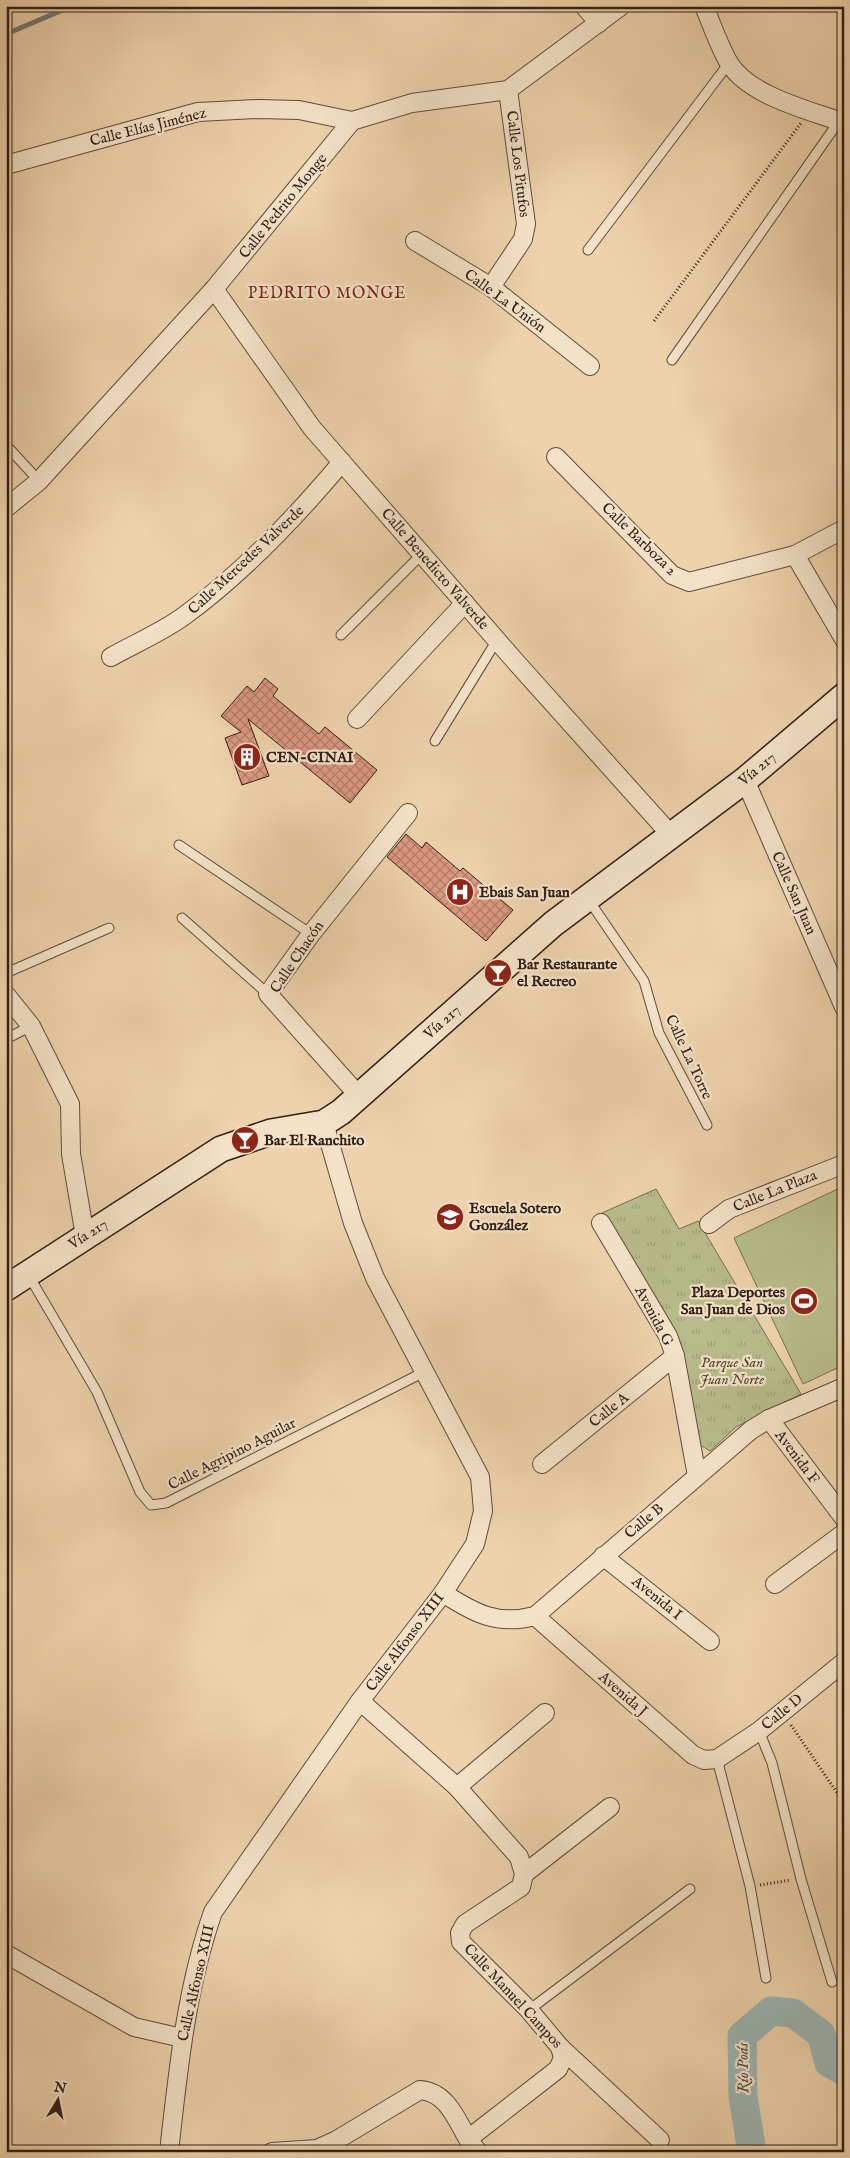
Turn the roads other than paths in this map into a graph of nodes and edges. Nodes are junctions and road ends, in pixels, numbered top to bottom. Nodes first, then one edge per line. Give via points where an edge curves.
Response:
1 (584, 6) edge
2 (621, 6) edge
3 (704, 6) edge
4 (599, 23) junction
5 (729, 63) junction
6 (508, 90) junction
7 (352, 122) junction
8 (842, 122) edge
9 (6, 165) edge
10 (415, 241) dead end
11 (588, 250) dead end
12 (491, 287) junction
13 (214, 289) junction
14 (672, 360) dead end
15 (590, 366) dead end
16 (6, 445) edge
17 (556, 457) dead end
18 (342, 462) junction
19 (39, 481) junction
20 (7, 507) edge
21 (844, 529) edge
22 (422, 554) junction
23 (795, 555) junction
24 (465, 604) junction
25 (342, 635) dead end
26 (844, 639) edge
27 (497, 640) junction
28 (111, 657) dead end
29 (844, 696) edge
30 (357, 719) dead end
31 (436, 741) dead end
32 (745, 780) junction
33 (408, 813) dead end
34 (671, 835) junction
35 (180, 845) dead end
36 (587, 898) junction
37 (182, 918) dead end
38 (109, 928) dead end
39 (311, 934) junction
40 (6, 973) edge
41 (6, 994) edge
42 (268, 994) junction
43 (844, 1006) edge
44 (31, 1026) junction
45 (6, 1039) edge
46 (360, 1096) junction
47 (324, 1123) junction
48 (706, 1125) dead end
49 (844, 1164) edge
50 (601, 1223) dead end
51 (709, 1224) dead end
52 (85, 1236) junction
53 (27, 1274) junction
54 (6, 1288) edge
55 (675, 1356) junction
56 (424, 1372) junction
57 (844, 1387) edge
58 (769, 1419) junction
59 (542, 1464) dead end
60 (697, 1476) junction
61 (844, 1518) edge
62 (844, 1533) edge
63 (604, 1556) junction
64 (775, 1584) dead end
65 (443, 1593) junction
66 (534, 1616) junction
67 (710, 1641) dead end
68 (842, 1667) edge
69 (360, 1701) junction
70 (545, 1713) dead end
71 (760, 1731) junction
72 (717, 1759) junction
73 (457, 1786) junction
74 (610, 1807) dead end
75 (524, 1874) junction
76 (690, 1889) dead end
77 (6, 1954) edge
78 (766, 1978) dead end
79 (832, 1982) dead end
80 (529, 2010) junction
81 (182, 2038) junction
82 (560, 2047) junction
83 (660, 2140) dead end
84 (473, 2145) edge
85 (169, 2152) edge
86 (272, 2152) edge

1 - 4 street
2 - 4 street
3 - 5 street
4 - 6 street
5 - 8 street via 752,85 782,101
5 - 11 lane
6 - 7 street via 412,103
6 - 12 street, Calle Los Pitufos via 526,224 524,239
7 - 9 street, Calle Elías Jiménez via 299,110 198,112
7 - 13 street, Calle Pedrito Monge
8 - 14 lane
10 - 12 street, Calle La Unión
12 - 15 street, Calle La Unión
13 - 18 street, Calle Benedicto Valverde via 312,428
13 - 19 street, Calle Pedrito Monge
16 - 19 lane
17 - 23 street, Calle Barboza 2 via 672,575 689,582
18 - 22 street, Calle Benedicto Valverde
18 - 28 street, Calle Mercedes Valverde via 300,512 232,577 183,617
19 - 20 street, Calle Pedrito Monge
21 - 23 street, Calle Barboza 2
22 - 24 street, Calle Benedicto Valverde
22 - 25 lane
23 - 26 street
24 - 27 street, Calle Benedicto Valverde
24 - 30 street
27 - 31 lane
27 - 34 street, Calle Benedicto Valverde
29 - 32 main road, Vía 217
32 - 34 main road, Vía 217
32 - 43 street, Calle San Juan
33 - 39 street, Calle Chacón
34 - 36 main road, Vía 217
35 - 39 lane
36 - 46 main road, Vía 217 via 553,924
36 - 48 lane, Calle La Torre via 644,981 659,1034
37 - 42 lane
38 - 40 lane
39 - 42 street, Calle Chacón
41 - 44 street
42 - 46 street, Calle Chacón
44 - 45 lane
44 - 52 street via 70,1104 71,1154
46 - 47 main road, Vía 217
47 - 52 main road, Vía 217 via 271,1132 221,1149
47 - 56 street, Calle Alfonso XIII via 353,1223 374,1278
49 - 51 street, Calle La Plaza via 729,1209
50 - 55 street, Avenida G via 668,1336
52 - 53 main road, Vía 217
53 - 54 main road, Vía 217
53 - 56 lane, Calle Agripino Aguilar via 97,1392 140,1492 151,1505 166,1503
55 - 59 street, Calle A
55 - 60 street, Avenida G
56 - 65 street, Calle Alfonso XIII via 480,1477 483,1511 475,1544
57 - 58 street, Calle B
58 - 60 street, Calle B via 751,1430
58 - 61 street, Avenida F
60 - 63 street, Calle B
62 - 64 street
63 - 66 street, Calle B
63 - 67 street, Avenida I
65 - 66 street via 473,1612 491,1618 521,1620
65 - 69 street, Calle Alfonso XIII
66 - 72 street, Avenida J via 694,1755 704,1760
68 - 71 street, Calle D
69 - 73 street
69 - 81 street, Calle Alfonso XIII via 213,1912 204,1937
70 - 73 street
71 - 72 street, Calle D
71 - 79 lane via 772,1763 801,1879
72 - 78 lane via 750,1886
73 - 75 street via 519,1857
74 - 75 street, Calle Manuel Campos
75 - 80 street, Calle Manuel Campos via 521,1887 465,1924 460,1933 461,1942
76 - 80 lane
77 - 81 street via 134,2027
80 - 82 street, Calle Manuel Campos
81 - 85 street, Calle Alfonso XIII
82 - 83 street, Calle Manuel Campos
82 - 84 street via 563,2058 558,2069
84 - 86 street via 443,2098 420,2090 336,2141 317,2149

